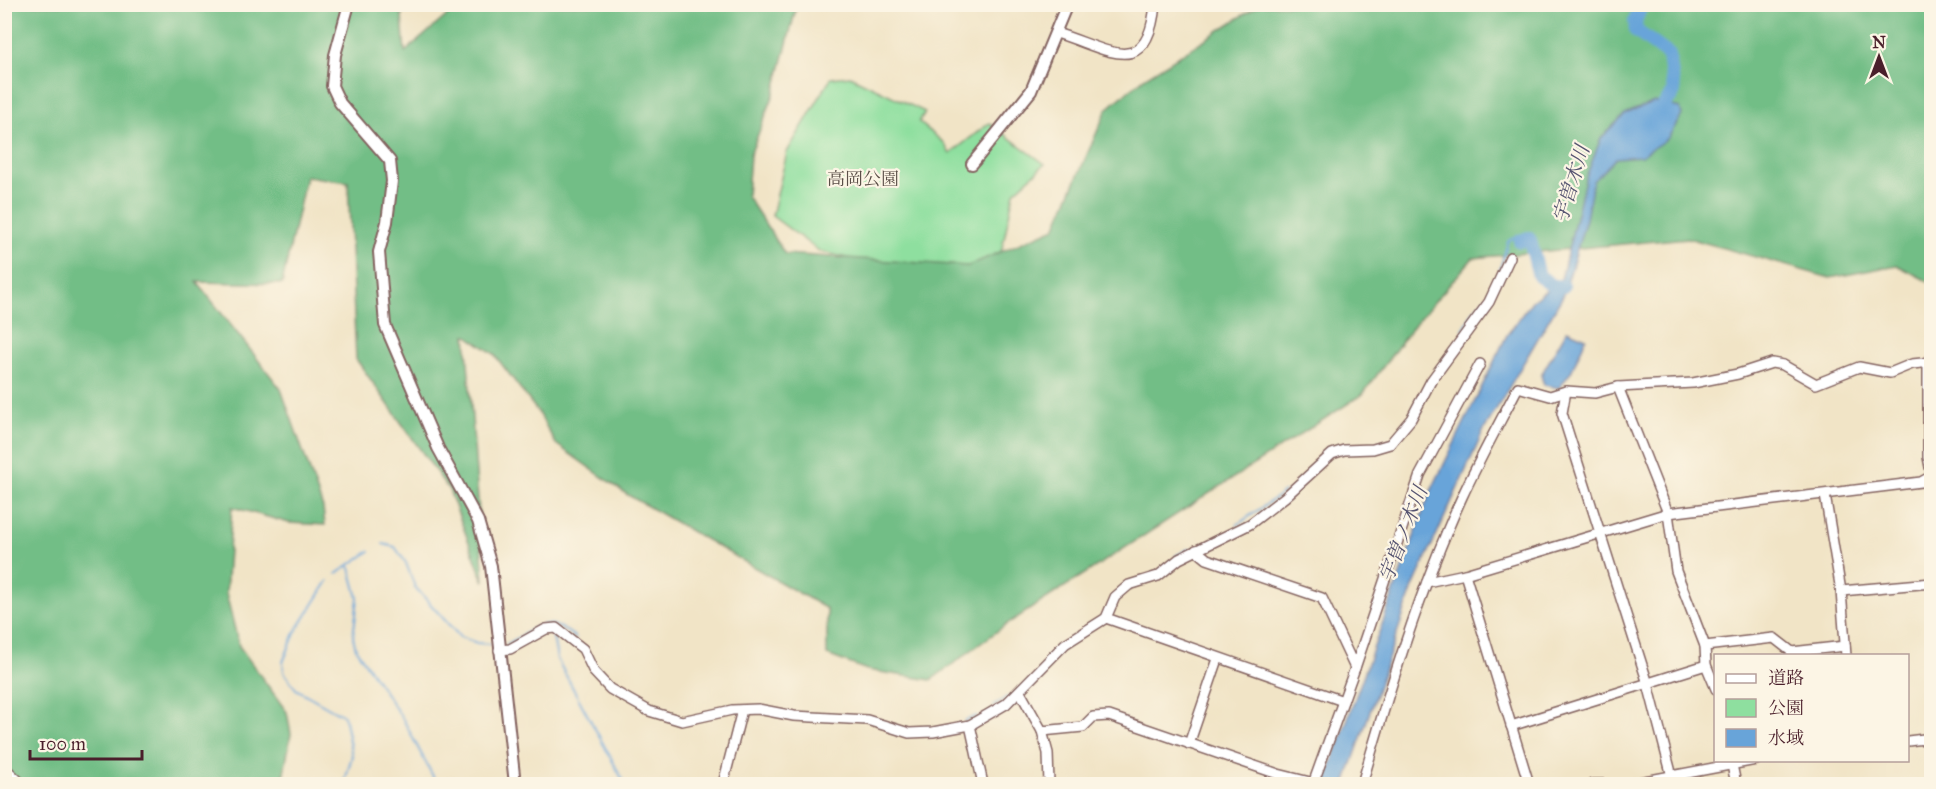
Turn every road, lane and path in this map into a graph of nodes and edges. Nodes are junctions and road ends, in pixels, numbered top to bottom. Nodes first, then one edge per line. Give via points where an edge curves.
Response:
1 (349, 4) edge
2 (1067, 4) edge
3 (1155, 4) edge
4 (1056, 33) junction
5 (972, 164) dead end
6 (1510, 257) dead end
7 (1930, 362) edge
8 (1480, 364) dead end
9 (1618, 387) junction
10 (1566, 391) junction
11 (1931, 477) edge
12 (1825, 495) junction
13 (1668, 513) junction
14 (1600, 534) junction
15 (1196, 550) junction
16 (1465, 574) junction
17 (1427, 582) junction
18 (1932, 583) edge
19 (1841, 591) junction
20 (1106, 618) junction
21 (1705, 646) junction
22 (500, 650) junction
23 (1845, 651) edge
24 (1218, 659) junction
25 (1706, 665) junction
26 (1355, 668) junction
27 (1648, 684) junction
28 (1714, 684) edge
29 (1020, 692) junction
30 (1342, 701) junction
31 (742, 710) junction
32 (970, 725) junction
33 (1511, 726) junction
34 (1042, 731) junction
35 (1932, 738) edge
36 (1909, 741) edge
37 (1190, 744) junction
38 (1731, 762) edge
39 (4, 767) edge
40 (1676, 781) edge
41 (22, 784) edge
42 (515, 784) edge
43 (723, 784) edge
44 (983, 784) edge
45 (1049, 784) edge
46 (1313, 784) edge
47 (1362, 784) edge
48 (1529, 784) edge
49 (1595, 784) edge
50 (1629, 784) edge
51 (1736, 784) edge

1 - 22 street via 335,55 332,86 340,103 390,161 392,181 379,252 385,325 438,448 478,521 491,566
2 - 4 street
3 - 4 street via 1146,44 1140,51 1125,55
4 - 5 street via 1031,91
6 - 15 street via 1489,302 1390,444 1332,454 1250,524
7 - 9 street via 1890,373 1859,367 1816,384 1772,363 1693,383
7 - 11 street
8 - 26 street via 1420,475
9 - 10 street via 1595,393
9 - 13 street
10 - 14 street via 1562,413
10 - 17 street via 1550,396 1518,387 1462,496
11 - 12 street via 1921,482
12 - 13 street
12 - 19 street
13 - 14 street
13 - 21 street via 1676,571
14 - 16 street
14 - 27 street
15 - 20 street via 1158,576 1129,585 1115,597
15 - 26 street via 1208,559 1322,598
16 - 17 street
16 - 33 street
17 - 47 street
18 - 19 street
19 - 23 street
20 - 24 street
20 - 29 street via 1065,644
21 - 23 street via 1774,638 1792,652
21 - 25 street
22 - 31 street via 510,649 551,628 583,649 594,672 610,688 649,711 682,721
22 - 42 street
24 - 30 street
24 - 37 street
25 - 27 street
25 - 28 street
26 - 30 street
27 - 33 street
27 - 40 street
29 - 32 street
29 - 34 street
30 - 46 street
31 - 32 street via 867,720 909,733
31 - 43 street
32 - 44 street
33 - 48 street
34 - 37 street via 1083,727 1093,717 1109,716
34 - 45 street via 1048,753
35 - 36 street
37 - 46 street
38 - 40 street
38 - 51 street
39 - 41 street
40 - 50 street
49 - 50 street

